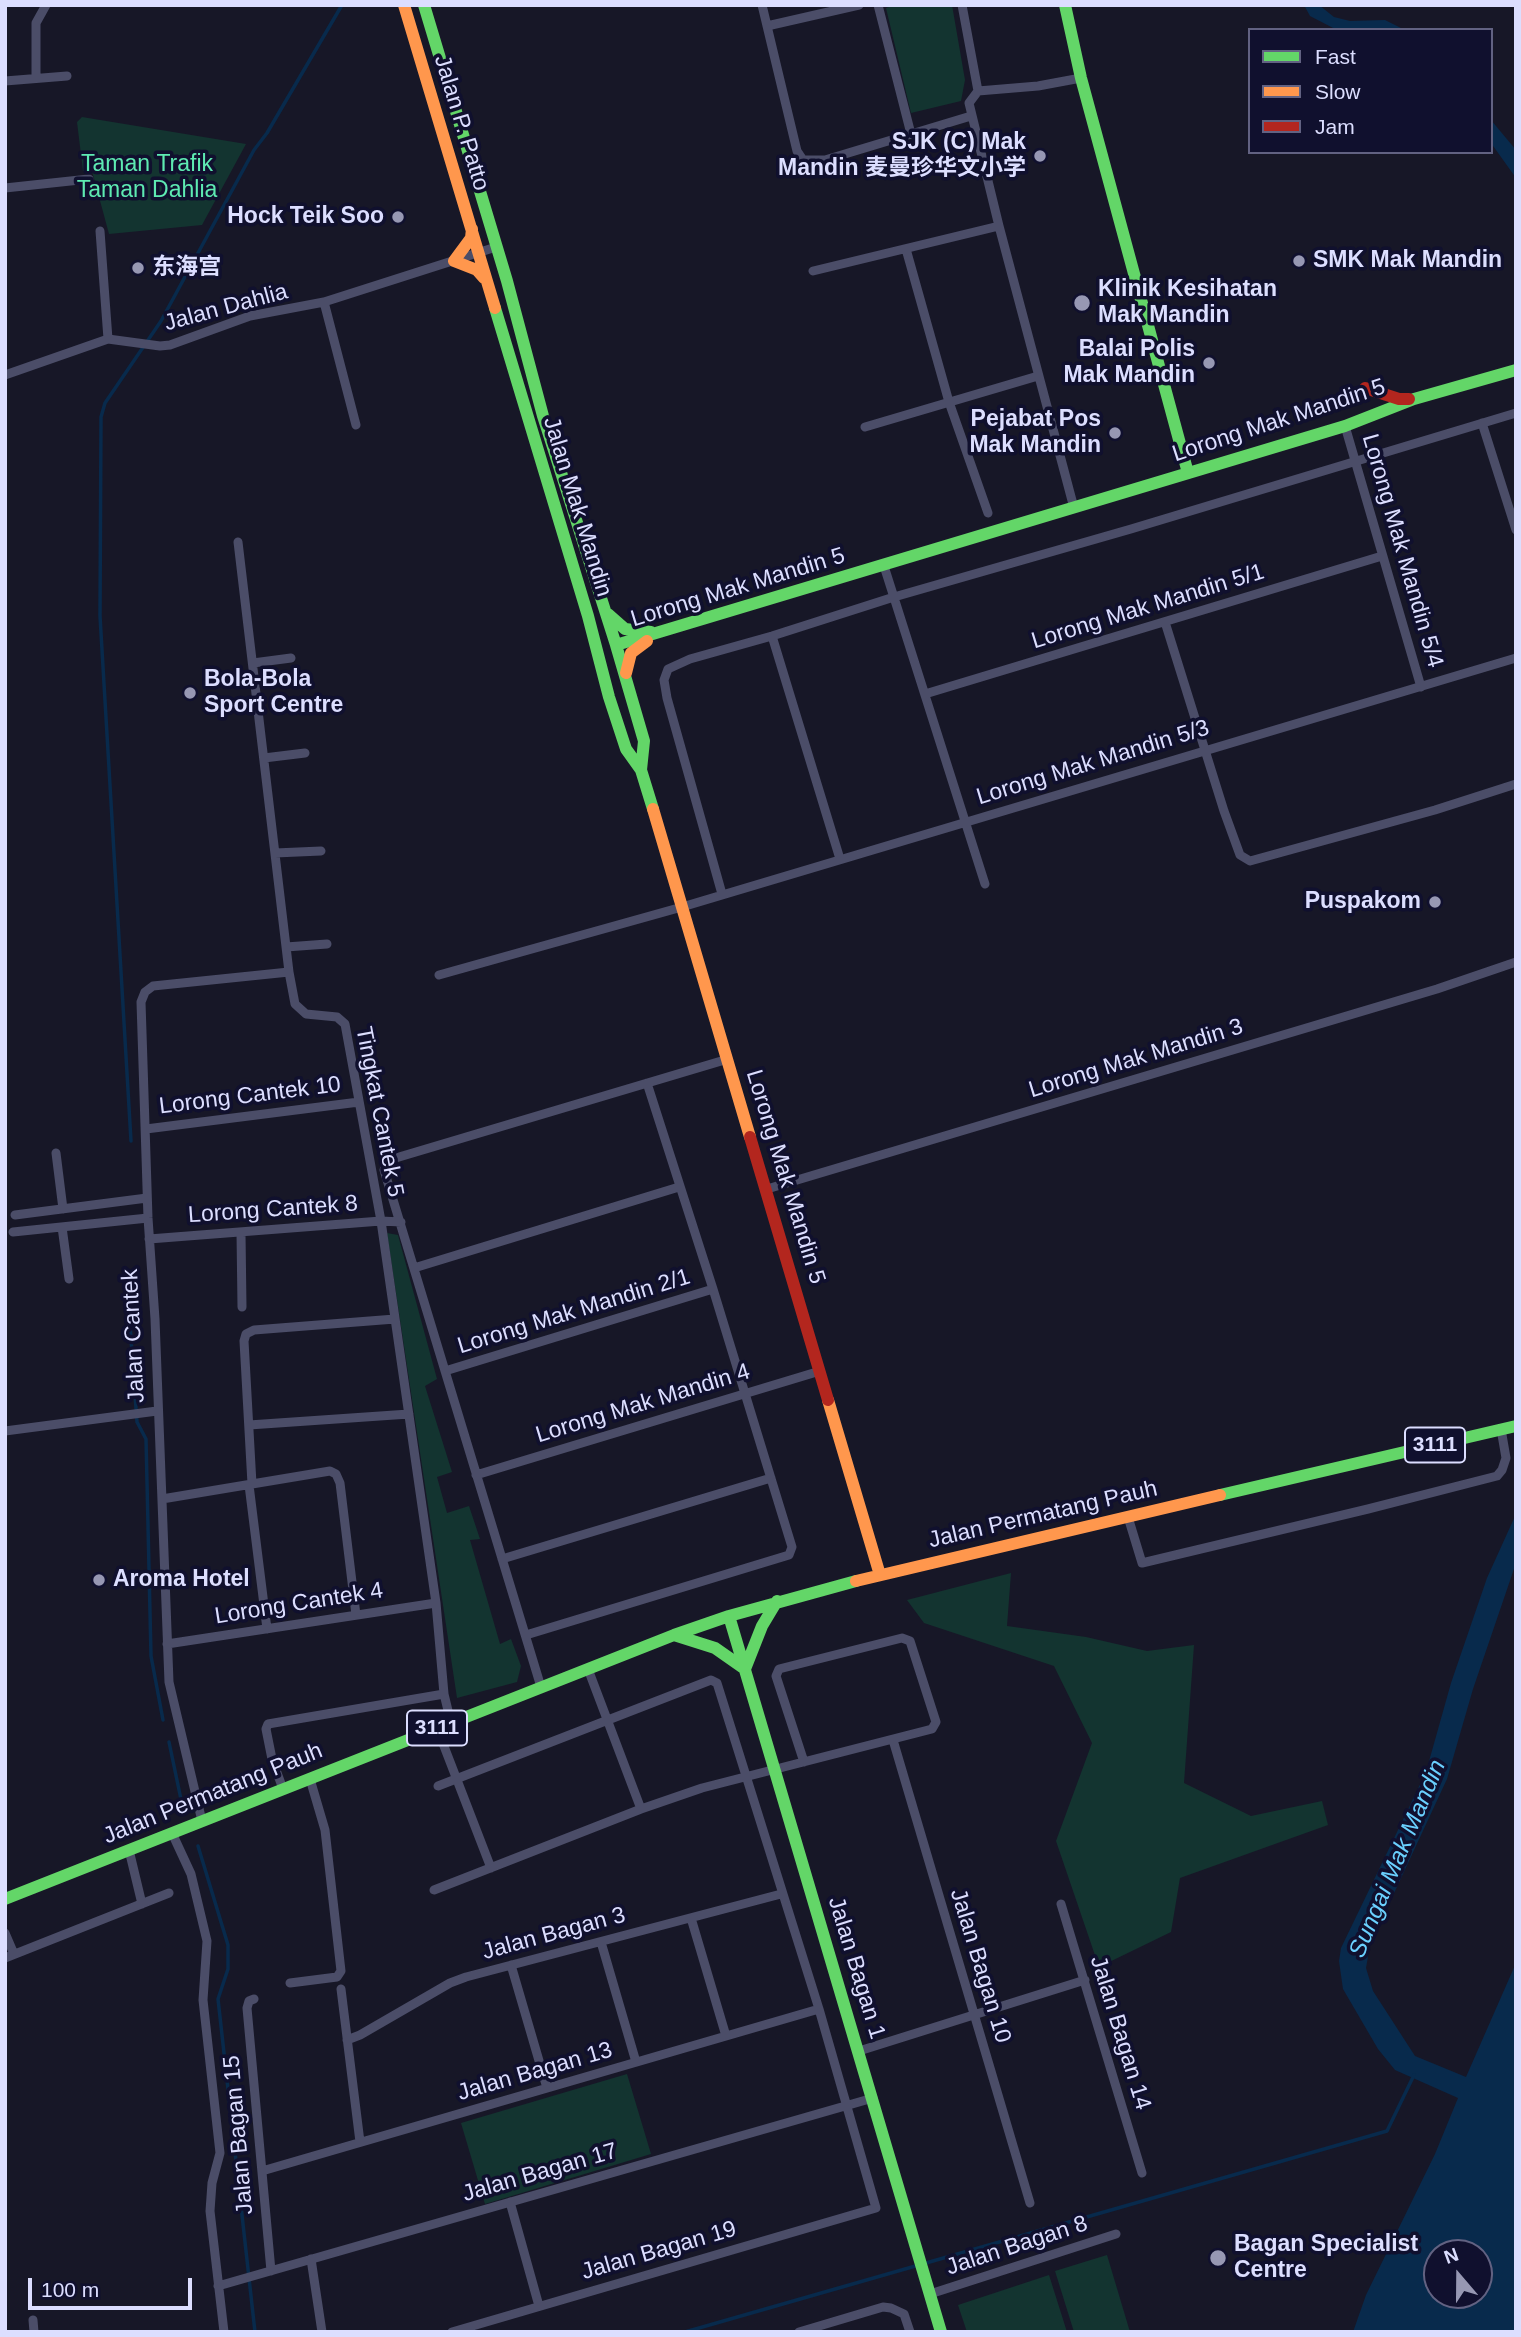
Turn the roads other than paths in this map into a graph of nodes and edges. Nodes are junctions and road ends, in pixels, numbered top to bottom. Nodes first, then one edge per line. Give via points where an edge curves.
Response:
1 (46, 5) edge
2 (404, 5) edge
3 (425, 5) edge
4 (762, 5) edge
5 (859, 5) edge
6 (878, 5) edge
7 (962, 5) edge
8 (1065, 5) edge
9 (767, 26) junction
10 (67, 76) dead end
11 (36, 78) junction
12 (1081, 78) junction
13 (5, 81) edge
14 (978, 91) junction
15 (971, 116) junction
16 (911, 134) junction
17 (89, 179) dead end
18 (5, 188) edge
19 (999, 226) junction
20 (472, 229) junction
21 (100, 231) dead end
22 (496, 247) junction
23 (906, 249) junction
24 (478, 253) junction
25 (454, 261) junction
26 (813, 271) dead end
27 (487, 282) junction
28 (324, 302) junction
29 (108, 340) junction
30 (1516, 370) edge
31 (5, 376) edge
32 (1038, 376) junction
33 (1365, 388) dead end
34 (1414, 398) junction
35 (949, 401) junction
36 (1516, 413) edge
37 (1482, 423) junction
38 (356, 425) dead end
39 (1345, 426) junction
40 (865, 427) dead end
41 (1356, 460) junction
42 (1188, 473) junction
43 (1074, 508) junction
44 (988, 513) dead end
45 (1516, 530) edge
46 (238, 542) dead end
47 (1382, 556) junction
48 (884, 566) junction
49 (894, 597) junction
50 (604, 609) junction
51 (588, 616) junction
52 (1165, 622) junction
53 (670, 631) junction
54 (772, 636) junction
55 (616, 645) junction
56 (291, 658) dead end
57 (1516, 658) edge
58 (253, 663) junction
59 (625, 676) junction
60 (605, 683) junction
61 (1421, 687) junction
62 (925, 694) junction
63 (1205, 750) junction
64 (306, 753) dead end
65 (264, 758) junction
66 (641, 769) junction
67 (1516, 784) edge
68 (965, 821) junction
69 (321, 851) dead end
70 (275, 853) junction
71 (839, 859) junction
72 (985, 884) dead end
73 (722, 894) junction
74 (682, 907) junction
75 (327, 944) dead end
76 (286, 947) junction
77 (1516, 962) edge
78 (289, 972) junction
79 (439, 975) dead end
80 (728, 1059) junction
81 (647, 1083) junction
82 (359, 1102) junction
83 (146, 1129) junction
84 (56, 1153) dead end
85 (679, 1187) junction
86 (767, 1189) junction
87 (148, 1198) junction
88 (63, 1209) junction
89 (15, 1215) dead end
90 (148, 1218) junction
91 (381, 1221) junction
92 (401, 1222) junction
93 (62, 1227) junction
94 (13, 1232) dead end
95 (241, 1233) junction
96 (149, 1239) junction
97 (414, 1268) junction
98 (69, 1279) dead end
99 (713, 1289) junction
100 (242, 1307) dead end
101 (395, 1319) junction
102 (445, 1371) junction
103 (820, 1371) junction
104 (746, 1393) junction
105 (153, 1411) junction
106 (409, 1415) junction
107 (249, 1424) junction
108 (1516, 1426) edge
109 (1501, 1429) junction
110 (5, 1431) edge
111 (476, 1475) junction
112 (771, 1478) junction
113 (250, 1484) junction
114 (162, 1499) junction
115 (1128, 1517) junction
116 (502, 1559) junction
117 (880, 1575) junction
118 (777, 1601) junction
119 (436, 1603) junction
120 (356, 1615) junction
121 (729, 1616) junction
122 (267, 1629) junction
123 (526, 1634) junction
124 (674, 1634) junction
125 (167, 1644) junction
126 (587, 1669) junction
127 (745, 1669) junction
128 (541, 1687) junction
129 (444, 1694) junction
130 (607, 1720) junction
131 (452, 1723) junction
132 (437, 1728) junction
133 (893, 1740) junction
134 (804, 1762) junction
135 (774, 1768) junction
136 (746, 1775) junction
137 (310, 1779) junction
138 (456, 1779) junction
139 (438, 1786) dead end
140 (283, 1789) junction
141 (641, 1809) junction
142 (201, 1822) junction
143 (176, 1832) junction
144 (130, 1850) junction
145 (491, 1868) junction
146 (434, 1890) dead end
147 (169, 1893) dead end
148 (781, 1894) junction
149 (5, 1899) edge
150 (142, 1904) junction
151 (1062, 1904) dead end
152 (691, 1918) junction
153 (5, 1933) edge
154 (601, 1942) junction
155 (10, 1956) edge
156 (511, 1965) junction
157 (1084, 1980) junction
158 (290, 1983) dead end
159 (341, 1989) dead end
160 (254, 1999) dead end
161 (819, 2009) junction
162 (975, 2015) junction
163 (726, 2036) junction
164 (347, 2040) junction
165 (859, 2051) junction
166 (636, 2062) junction
167 (547, 2088) junction
168 (873, 2098) junction
169 (847, 2105) junction
170 (360, 2143) junction
171 (262, 2171) junction
172 (1142, 2173) dead end
173 (510, 2202) junction
174 (1030, 2203) dead end
175 (876, 2208) joint
176 (1116, 2234) dead end
177 (311, 2259) junction
178 (271, 2271) junction
179 (218, 2286) junction
180 (929, 2289) junction
181 (539, 2306) junction
182 (33, 2320) dead end
183 (801, 2331) edge
184 (34, 2332) edge
185 (224, 2332) edge
186 (322, 2332) edge
187 (452, 2332) edge
188 (910, 2332) edge
189 (941, 2332) edge

1 - 11 street via 36,23
2 - 20 street, Jalan P. Patto
3 - 22 street, Jalan P. Patto
4 - 9 street
5 - 9 street
6 - 16 street
7 - 14 street
8 - 12 street
9 - 16 street via 803,160 825,160
10 - 11 street
11 - 13 street
12 - 14 street
12 - 42 street
14 - 15 street via 969,103
15 - 16 street
15 - 19 street
17 - 18 street
19 - 23 street
19 - 32 street
20 - 24 street, Jalan P. Patto
20 - 25 street via 471,238
21 - 29 street
22 - 24 street, Jalan Dahlia
22 - 50 street, Jalan Mak Mandin
23 - 26 street
23 - 35 street
24 - 25 street, Jalan Dahlia
24 - 27 street, Jalan Mak Mandin
25 - 27 street via 477,270
25 - 28 street, Jalan Dahlia
27 - 51 street, Jalan Mak Mandin
28 - 29 street, Jalan Dahlia via 250,316 160,346
28 - 38 street
29 - 31 street, Jalan Dahlia
30 - 34 street, Lorong Mak Mandin 5
32 - 35 street
32 - 43 street
33 - 34 street via 1398,399
34 - 39 street, Lorong Mak Mandin 5
35 - 40 street
35 - 44 street
36 - 37 street
37 - 41 street
37 - 45 street
39 - 41 street, Lorong Mak Mandin 5/4
39 - 42 street, Lorong Mak Mandin 5
41 - 47 street, Lorong Mak Mandin 5/4
41 - 49 street
42 - 43 street, Lorong Mak Mandin 5
43 - 48 street, Lorong Mak Mandin 5
46 - 58 street, Tingkat Cantek 5
47 - 52 street, Lorong Mak Mandin 5/1
47 - 61 street, Lorong Mak Mandin 5/4
48 - 49 street
48 - 53 street, Lorong Mak Mandin 5
49 - 54 street
49 - 62 street
50 - 53 street via 625,629
50 - 55 street, Jalan Mak Mandin
51 - 55 street via 596,632
51 - 60 street, Jalan Mak Mandin
52 - 62 street, Lorong Mak Mandin 5/1
52 - 63 street
53 - 55 street, Lorong Mak Mandin 5
53 - 59 street via 631,653
54 - 71 street
54 - 73 street via 678,663 667,669 664,680
55 - 59 street, Lorong Mak Mandin 5
55 - 60 street
56 - 58 street
57 - 61 street, Lorong Mak Mandin 5/3
58 - 65 street, Tingkat Cantek 5
59 - 66 street, Lorong Mak Mandin 5 via 644,741
60 - 66 street, Jalan Mak Mandin via 625,749
61 - 63 street, Lorong Mak Mandin 5/3
62 - 68 street
63 - 67 street via 1240,855 1250,861
63 - 68 street, Lorong Mak Mandin 5/3
64 - 65 street
65 - 70 street, Tingkat Cantek 5
66 - 74 street, Lorong Mak Mandin 5
68 - 71 street, Lorong Mak Mandin 5/3
68 - 72 street
69 - 70 street
70 - 76 street, Tingkat Cantek 5
71 - 73 street, Lorong Mak Mandin 5/3
73 - 74 street, Lorong Mak Mandin 5/3
74 - 79 street
74 - 80 street, Lorong Mak Mandin 5
75 - 76 street
76 - 78 street, Tingkat Cantek 5
77 - 86 street, Lorong Mak Mandin 3
78 - 82 street, Tingkat Cantek 5 via 295,1004 306,1014 337,1017 345,1024
78 - 83 street, Jalan Cantek via 167,984 145,992 141,1002
80 - 81 street
80 - 86 street, Lorong Mak Mandin 5
81 - 85 street
81 - 92 street via 389,1160 384,1170
82 - 83 street, Lorong Cantek 10
82 - 91 street, Tingkat Cantek 5
83 - 87 street, Jalan Cantek
84 - 88 street
85 - 97 street
85 - 99 street
86 - 103 street, Lorong Mak Mandin 5
87 - 88 street
87 - 90 street, Jalan Cantek
88 - 89 street
90 - 93 street
90 - 96 street, Jalan Cantek
91 - 92 street, Lorong Cantek 8
91 - 95 street, Lorong Cantek 8
91 - 101 street, Tingkat Cantek 5
92 - 97 street
93 - 94 street
93 - 98 street
95 - 96 street, Lorong Cantek 8
95 - 100 street
96 - 105 street, Jalan Cantek
97 - 102 street
99 - 102 street, Lorong Mak Mandin 2/1
99 - 104 street
101 - 106 street, Tingkat Cantek 5
101 - 107 street via 246,1334
102 - 111 street
103 - 104 street, Lorong Mak Mandin 4
103 - 117 street, Lorong Mak Mandin 5
104 - 111 street, Lorong Mak Mandin 4
104 - 112 street
105 - 110 street
105 - 114 street, Jalan Cantek
106 - 107 street
106 - 119 street, Tingkat Cantek 5
107 - 113 street
108 - 109 street, Jalan Permatang Pauh / 3111
109 - 115 street, Jalan Permatang Pauh / 3111
109 - 115 street via 1506,1458 1497,1476 1142,1563
111 - 116 street
112 - 116 street
112 - 123 street via 792,1547 789,1555
113 - 114 street
113 - 120 street via 330,1471 336,1474
113 - 122 street
114 - 125 street, Jalan Cantek
115 - 117 street, Jalan Permatang Pauh / 3111
116 - 123 street
117 - 118 street, Jalan Permatang Pauh / 3111
118 - 121 street, Jalan Permatang Pauh / 3111
118 - 127 street
119 - 120 street, Lorong Cantek 4
119 - 129 street, Tingkat Cantek 5
120 - 122 street, Lorong Cantek 4
121 - 124 street, Jalan Permatang Pauh / 3111
121 - 127 street, Jalan Bagan 1
122 - 125 street, Lorong Cantek 4
123 - 128 street
124 - 126 street, Jalan Permatang Pauh / 3111
124 - 127 street via 715,1648
125 - 142 street, Jalan Cantek via 169,1682
126 - 128 street, Jalan Permatang Pauh / 3111
126 - 130 street
127 - 135 street, Jalan Bagan 1
128 - 131 street, Jalan Permatang Pauh / 3111
129 - 131 street, Tingkat Cantek 5
129 - 140 street via 270,1723 266,1729
130 - 136 street, Jalan Bagan 1 via 711,1681 717,1683
130 - 138 street
130 - 141 street
131 - 132 street, Jalan Permatang Pauh / 3111
132 - 137 street, Jalan Permatang Pauh / 3111
132 - 138 street
133 - 134 street
133 - 134 street via 932,1729 936,1722 910,1641 902,1638 779,1669 776,1676
133 - 162 street, Jalan Bagan 10
134 - 135 street
135 - 136 street
135 - 165 street, Jalan Bagan 1
136 - 141 street
136 - 148 street, Jalan Bagan 1
137 - 140 street, Jalan Permatang Pauh / 3111
137 - 158 street via 326,1830 341,1971 337,1977
138 - 139 street
138 - 145 street
140 - 142 street, Jalan Permatang Pauh / 3111
141 - 145 street
142 - 143 street, Jalan Permatang Pauh / 3111
143 - 144 street, Jalan Permatang Pauh / 3111
143 - 179 street via 207,1941 204,2000 219,2153 210,2211
144 - 149 street, Jalan Permatang Pauh / 3111
144 - 150 street
145 - 146 street
147 - 150 street
148 - 152 street, Jalan Bagan 3
148 - 161 street, Jalan Bagan 1
150 - 155 street
151 - 157 street, Jalan Bagan 14
152 - 154 street, Jalan Bagan 3
152 - 163 street
153 - 155 street
154 - 156 street, Jalan Bagan 3
154 - 166 street
156 - 164 street, Jalan Bagan 3 via 450,1983
156 - 167 street
157 - 162 street
157 - 172 street, Jalan Bagan 14
159 - 164 street
160 - 171 street, Jalan Bagan 15 via 247,2008
161 - 163 street, Jalan Bagan 13
161 - 169 street, Jalan Bagan 1
162 - 165 street
162 - 174 street, Jalan Bagan 10
163 - 166 street, Jalan Bagan 13
164 - 170 street
165 - 168 street, Jalan Bagan 1
166 - 167 street, Jalan Bagan 13
167 - 170 street, Jalan Bagan 13
168 - 169 street, Jalan Bagan 17
168 - 180 street, Jalan Bagan 1
169 - 173 street, Jalan Bagan 17
169 - 175 street, Jalan Bagan 1
170 - 171 street, Jalan Bagan 13
171 - 178 street, Jalan Bagan 15
173 - 177 street, Jalan Bagan 17
173 - 181 street
175 - 181 street, Jalan Bagan 19
176 - 180 street, Jalan Bagan 8
177 - 178 street, Jalan Bagan 17
177 - 186 street
178 - 179 street, Jalan Bagan 17
179 - 185 street
180 - 189 street, Jalan Bagan 1
181 - 187 street, Jalan Bagan 19
182 - 184 street
183 - 188 street via 883,2307 904,2314

